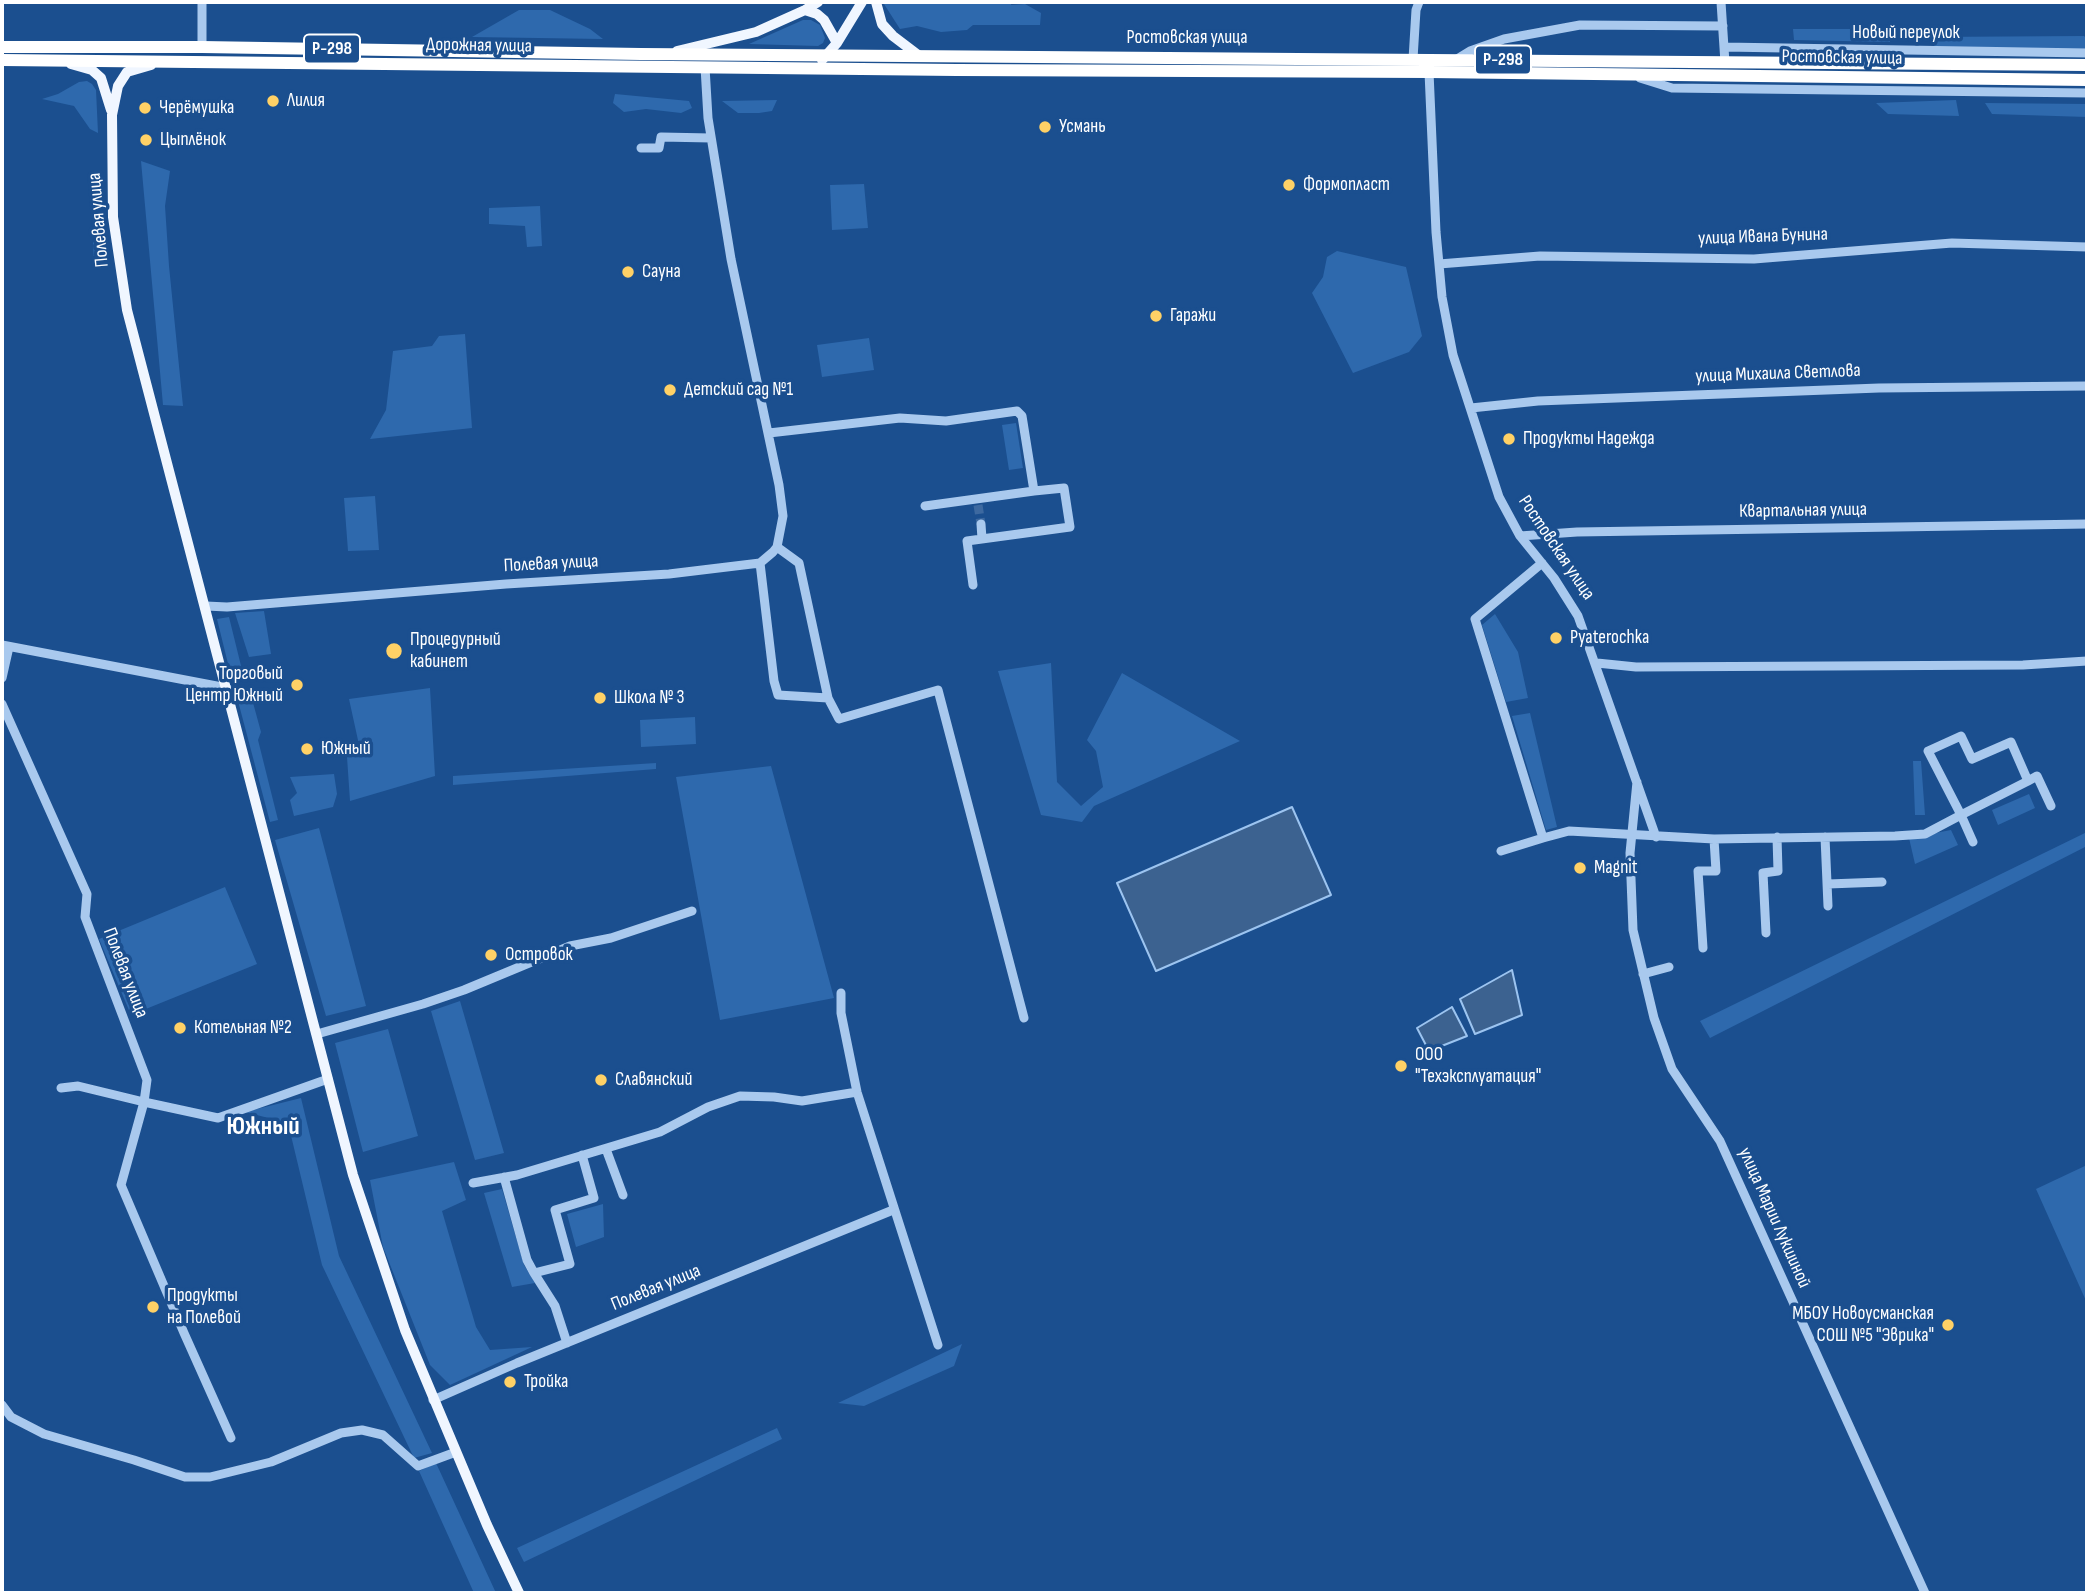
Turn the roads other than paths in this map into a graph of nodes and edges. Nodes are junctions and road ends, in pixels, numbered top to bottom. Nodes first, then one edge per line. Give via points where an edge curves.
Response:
1 (202, 2) edge
2 (818, 2) edge
3 (862, 2) edge
4 (876, 2) edge
5 (1419, 2) edge
6 (1721, 2) edge
7 (805, 10) junction
8 (1723, 26) junction
9 (837, 43) junction
10 (2, 47) edge
11 (202, 47) junction
12 (1724, 47) junction
13 (2087, 53) edge
14 (662, 54) junction
15 (829, 54) junction
16 (918, 55) junction
17 (1413, 59) junction
18 (1456, 59) junction
19 (2, 60) edge
20 (62, 61) junction
21 (171, 62) junction
22 (1724, 63) junction
23 (2087, 65) edge
24 (705, 67) junction
25 (812, 68) junction
26 (957, 70) joint
27 (1429, 72) junction
28 (1632, 75) junction
29 (2087, 80) edge
30 (2087, 93) edge
31 (112, 115) junction
32 (711, 138) junction
33 (641, 148) dead end
34 (2087, 247) edge
35 (1439, 264) junction
36 (2087, 386) edge
37 (1471, 408) junction
38 (769, 433) junction
39 (1034, 491) junction
40 (925, 506) dead end
41 (981, 524) tunnel mouth
42 (2087, 524) edge
43 (1520, 536) junction
44 (982, 539) junction
45 (777, 547) junction
46 (760, 563) junction
47 (1542, 563) junction
48 (973, 585) dead end
49 (206, 606) junction
50 (6, 646) edge
51 (2087, 661) edge
52 (1597, 663) junction
53 (2, 678) edge
54 (227, 688) junction
55 (828, 698) junction
56 (2, 704) edge
57 (2028, 780) junction
58 (1637, 782) junction
59 (2051, 806) dead end
60 (1961, 815) junction
61 (1632, 833) junction
62 (1656, 837) junction
63 (1777, 837) junction
64 (1825, 837) junction
65 (1543, 838) junction
66 (1714, 839) junction
67 (1973, 842) dead end
68 (1501, 851) dead end
69 (1882, 882) dead end
70 (1828, 884) junction
71 (1828, 906) dead end
72 (692, 911) dead end
73 (1766, 933) dead end
74 (1703, 948) dead end
75 (1670, 967) dead end
76 (1643, 974) junction
77 (841, 993) dead end
78 (1024, 1018) dead end
79 (317, 1034) junction
80 (328, 1079) junction
81 (61, 1088) dead end
82 (857, 1092) junction
83 (144, 1102) junction
84 (606, 1149) junction
85 (582, 1155) junction
86 (504, 1177) junction
87 (474, 1182) dead end
88 (623, 1195) dead end
89 (893, 1210) junction
90 (534, 1273) junction
91 (566, 1343) junction
92 (938, 1345) dead end
93 (433, 1400) junction
94 (2, 1405) edge
95 (231, 1438) dead end
96 (456, 1452) junction
97 (519, 1593) edge
98 (1925, 1593) edge

1 - 11 street
2 - 7 main road
3 - 9 main road
4 - 16 main road via 882,24
5 - 17 street
6 - 8 street
7 - 9 main road via 824,20
7 - 14 main road via 756,32
8 - 12 street
8 - 18 street, Ростовская улица via 1580,25 1504,39
9 - 15 main road
10 - 11 highway, Дорожная улица / Р-298
11 - 14 highway, Дорожная улица / Р-298
12 - 13 street, Новый переулок
12 - 22 street
14 - 15 highway, Дорожная улица / Р-298
15 - 16 highway, Дорожная улица / Р-298
15 - 25 main road
16 - 17 highway, Ростовская улица / Р-298
17 - 18 highway, Ростовская улица / Р-298
18 - 22 highway, Ростовская улица / Р-298
19 - 20 highway, Дорожная улица / Р-298
20 - 21 highway, Дорожная улица / Р-298
20 - 31 main road via 102,78
21 - 24 highway, Дорожная улица / Р-298
21 - 31 main road via 127,72 118,86
22 - 23 highway, Ростовская улица / Р-298
24 - 25 highway, Дорожная улица / Р-298
24 - 32 street
25 - 26 highway, Дорожная улица / Р-298
26 - 27 highway, Ростовская улица / Р-298
27 - 28 highway, Ростовская улица / Р-298
27 - 35 street, Ростовская улица
28 - 29 highway, Ростовская улица / Р-298
28 - 30 street via 1672,88
31 - 49 main road, Полевая улица via 113,216 127,310
32 - 33 street via 661,137 659,148
32 - 38 street via 731,259
34 - 35 street, улица Ивана Бунина via 1952,243 1755,259 1540,256
35 - 37 street, Ростовская улица via 1453,355
36 - 37 street, улица Михаила Светлова via 1879,388 1538,401
37 - 43 street, Ростовская улица via 1499,497
38 - 39 street via 900,418 946,421 1017,411 1022,416
38 - 45 street via 783,516
39 - 40 street
39 - 44 street via 1064,488 1070,527
41 - 44 street
42 - 43 street, Квартальная улица
43 - 47 street, Ростовская улица
44 - 48 street via 967,541
45 - 46 street
45 - 55 street via 799,563
46 - 49 street, Полевая улица via 668,574
46 - 55 street via 778,695
47 - 52 street, Ростовская улица via 1578,615
47 - 65 street via 1475,619
49 - 54 main road, Полевая улица
50 - 53 street
50 - 54 street
51 - 52 street via 1636,667
52 - 58 street, Ростовская улица
54 - 79 main road, Полевая улица
55 - 78 street via 839,719 938,690
56 - 83 street, Полевая улица via 87,894 85,917 147,1080
57 - 59 street via 2037,776
57 - 60 street
57 - 60 street via 2011,742 1972,760 1961,736 1928,751
58 - 61 street, Ростовская улица
58 - 62 street
60 - 64 street via 1925,834
60 - 67 street
61 - 62 street
61 - 65 street via 1569,831
61 - 76 street, Ростовская улица via 1633,930
62 - 66 street
63 - 64 street
63 - 66 street
63 - 73 street via 1778,871 1763,873
64 - 70 street
65 - 68 street
66 - 74 street via 1716,871 1698,871
69 - 70 street
70 - 71 street
72 - 79 street via 611,938 570,946 464,990
75 - 76 street
76 - 98 street, улица Марии Лукшиной via 1672,1069 1720,1141
77 - 82 street
79 - 80 main road, Полевая улица
80 - 83 street via 218,1118
80 - 93 main road, Полевая улица via 376,1248
81 - 83 street via 78,1086
82 - 84 street via 803,1101 740,1096 660,1132
82 - 89 street
83 - 95 street, Полевая улица via 121,1185
84 - 85 street
84 - 88 street
85 - 86 street
85 - 90 street via 594,1198 555,1210 570,1264
86 - 87 street
86 - 90 street
89 - 91 street, Полевая улица
89 - 92 street
90 - 91 street via 555,1306
91 - 93 street, Полевая улица
93 - 96 main road, Полевая улица
94 - 96 street via 11,1417 44,1434 185,1477 210,1477 271,1462 341,1433 362,1430 383,1435 418,1466
96 - 97 main road, Полевая улица

